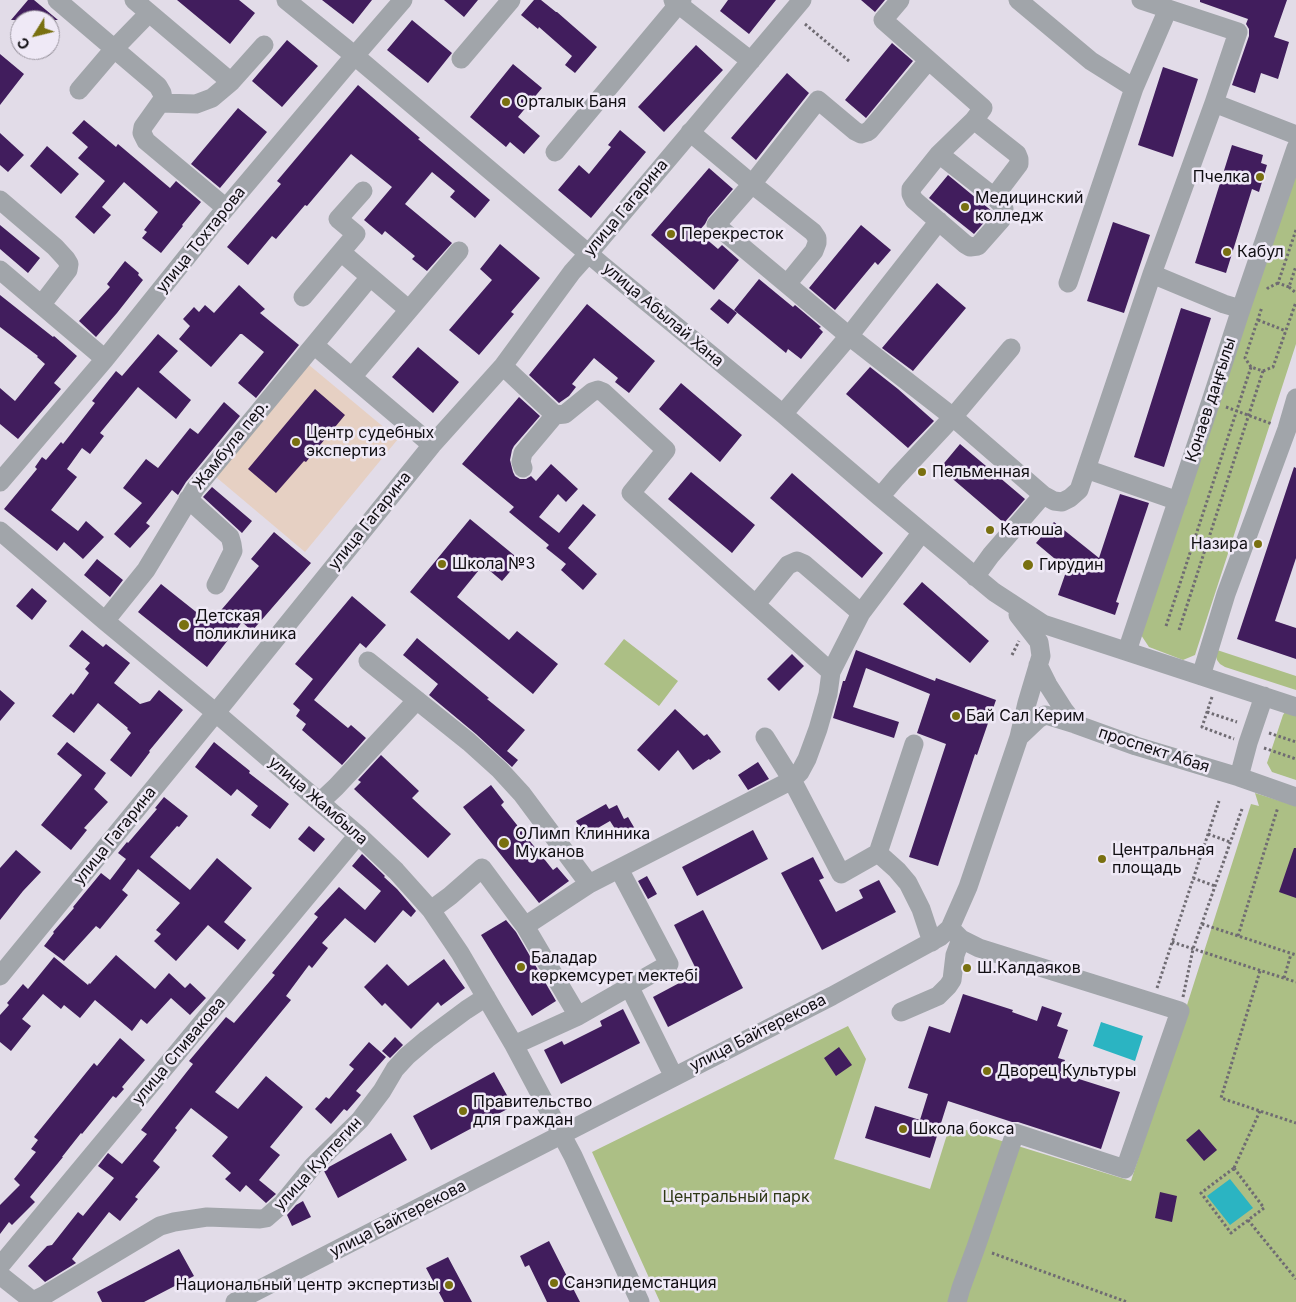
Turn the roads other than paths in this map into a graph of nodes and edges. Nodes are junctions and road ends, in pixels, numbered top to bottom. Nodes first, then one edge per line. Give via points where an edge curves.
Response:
1 (57, 0) edge
2 (134, 0) edge
3 (286, 0) edge
4 (403, 0) edge
5 (512, 0) edge
6 (802, 0) edge
7 (900, 0) edge
8 (1018, 0) edge
9 (1140, 0) edge
10 (677, 2) edge
11 (1173, 6) edge
12 (149, 13) junction
13 (264, 45) dead end
14 (114, 49) junction
15 (355, 56) junction
16 (461, 59) dead end
17 (750, 61) junction
18 (928, 61) junction
19 (231, 82) junction
20 (1134, 88) junction
21 (79, 90) dead end
22 (160, 103) junction
23 (1214, 103) junction
24 (974, 120) junction
25 (690, 132) junction
26 (1296, 135) edge
27 (1296, 148) edge
28 (555, 152) dead end
29 (939, 154) junction
30 (752, 184) junction
31 (363, 191) dead end
32 (994, 197) junction
33 (0, 200) edge
34 (226, 208) junction
35 (939, 221) junction
36 (459, 250) dead end
37 (341, 252) junction
38 (589, 253) junction
39 (0, 270) edge
40 (1152, 274) junction
41 (370, 277) junction
42 (1068, 283) dead end
43 (787, 284) junction
44 (303, 297) dead end
45 (42, 304) junction
46 (408, 309) junction
47 (1241, 309) junction
48 (849, 336) junction
49 (314, 345) junction
50 (1011, 348) dead end
51 (106, 359) junction
52 (503, 366) junction
53 (352, 377) junction
54 (1296, 398) edge
55 (555, 414) junction
56 (783, 414) junction
57 (954, 417) junction
58 (432, 445) junction
59 (523, 468) dead end
60 (1086, 469) junction
61 (0, 482) edge
62 (1043, 495) junction
63 (880, 497) junction
64 (188, 500) junction
65 (1178, 501) junction
66 (0, 531) edge
67 (922, 532) junction
68 (974, 577) junction
69 (216, 585) dead end
70 (994, 592) junction
71 (756, 604) junction
72 (861, 613) junction
73 (105, 621) junction
74 (1127, 651) junction
75 (368, 661) dead end
76 (1038, 665) junction
77 (831, 672) junction
78 (1201, 676) junction
79 (1264, 696) junction
80 (417, 700) junction
81 (1296, 706) edge
82 (216, 713) junction
83 (1075, 724) junction
84 (765, 737) dead end
85 (1019, 737) junction
86 (914, 744) dead end
87 (1239, 777) junction
88 (792, 780) junction
89 (1296, 797) edge
90 (320, 802) junction
91 (358, 834) junction
92 (878, 853) junction
93 (619, 869) junction
94 (590, 884) junction
95 (430, 910) junction
96 (525, 926) junction
97 (955, 933) junction
98 (932, 942) junction
99 (0, 976) edge
100 (629, 986) junction
101 (486, 997) junction
102 (901, 1012) dead end
103 (578, 1016) junction
104 (514, 1045) junction
105 (674, 1077) junction
106 (562, 1135) junction
107 (0, 1266) edge
108 (0, 1275) edge
109 (33, 1301) edge
110 (235, 1302) edge
111 (640, 1302) edge
112 (957, 1302) edge

1 - 14 street
2 - 12 street
3 - 15 street, улица Абылай Хана
4 - 15 street, улица Тохтарова
5 - 16 street
6 - 17 street, улица Гагарина
7 - 18 street via 883,20
8 - 20 street via 1092,61
9 - 11 street
10 - 17 street
10 - 28 street
11 - 20 street
11 - 23 street via 1238,32
12 - 14 street
12 - 19 street
13 - 19 street
14 - 21 street
14 - 22 street via 158,86 163,99
15 - 34 street, улица Тохтарова
15 - 38 street, улица Абылай Хана
17 - 25 street, улица Гагарина
18 - 24 street via 983,108
18 - 30 street via 867,132 855,131 818,100
19 - 22 street via 212,98 196,104
20 - 42 street
22 - 34 street via 143,127 146,141
23 - 26 street
23 - 40 street
24 - 29 street
24 - 32 street via 1019,159 1019,164
25 - 30 street
25 - 38 street, улица Гагарина
27 - 47 street, Қонаев даңғылы
29 - 32 street
29 - 35 street via 911,189 911,194
30 - 43 street via 817,238 814,251
30 - 43 street via 716,225
31 - 37 street via 338,219 356,234
32 - 35 street via 1002,204 1004,214 978,246 965,244
33 - 45 street via 66,259 68,270
34 - 51 street, улица Тохтарова
35 - 48 street
36 - 46 street
37 - 41 street
37 - 44 street
38 - 52 street, улица Гагарина
38 - 56 street, улица Абылай Хана
39 - 45 street
40 - 47 street
40 - 60 street
41 - 46 street
41 - 49 street, Жамбула пер.
43 - 48 street
45 - 51 street
46 - 53 street
47 - 65 street, Қонаев даңғылы
48 - 56 street
48 - 57 street
49 - 53 street
49 - 64 street, Жамбула пер.
50 - 57 street
51 - 61 street, улица Тохтарова
52 - 55 street
52 - 58 street, улица Гагарина
53 - 58 street
54 - 78 street via 1226,594
55 - 59 street via 523,453
55 - 71 street via 565,414 598,390 659,443 666,450 631,493
56 - 63 street, улица Абылай Хана
57 - 62 street
57 - 63 street
58 - 82 street, улица Гагарина
60 - 62 street via 1079,490 1070,498 1062,502
60 - 65 street
62 - 68 street
63 - 67 street, улица Абылай Хана
64 - 69 street via 230,537 233,551
64 - 73 street, Жамбула пер. via 146,570
65 - 74 street, Қонаев даңғылы
66 - 73 street, улица Жамбыла
67 - 68 street, улица Абылай Хана
67 - 72 street
68 - 70 street, улица Абылай Хана
70 - 74 street, улица Абылай Хана via 1043,624
70 - 76 street, улица Байтерекова via 1020,616 1039,642 1041,656
71 - 72 street via 788,565 796,561 804,564
71 - 77 street
72 - 77 street
73 - 82 street, улица Жамбыла
74 - 78 street
75 - 80 street
76 - 83 street
76 - 85 street, улица Байтерекова
77 - 88 street via 818,729 800,772
78 - 79 street
79 - 81 street
79 - 87 street
80 - 90 street
80 - 94 street via 500,770
82 - 90 street, улица Жамбыла
82 - 99 street, улица Гагарина
83 - 85 street, проспект Абая via 1045,715
83 - 87 street, проспект Абая
84 - 88 street
85 - 97 street, улица Байтерекова
86 - 92 street
87 - 89 street, проспект Абая
88 - 92 street via 841,874
88 - 93 street
90 - 91 street, улица Жамбыла
91 - 95 street, улица Жамбыла via 396,870
91 - 107 street, улица Спивакова
92 - 98 street via 908,884
93 - 94 street
93 - 100 street via 669,964
94 - 96 street
95 - 96 street via 482,868
95 - 101 street, улица Жамбыла
96 - 103 street
97 - 98 street, улица Байтерекова
97 - 102 street via 952,980 948,986 938,996
97 - 112 street via 979,948 1180,1011 1125,1169 1015,1133
98 - 105 street, улица Байтерекова
100 - 103 street
100 - 105 street
101 - 104 street, улица Жамбыла
101 - 109 street, улица Култегин via 407,1056 360,1120 266,1218 207,1217 160,1226
103 - 104 street
104 - 106 street, улица Жамбыла
105 - 106 street, улица Байтерекова
106 - 110 street, улица Байтерекова
106 - 111 street, улица Жамбыла
108 - 109 street

